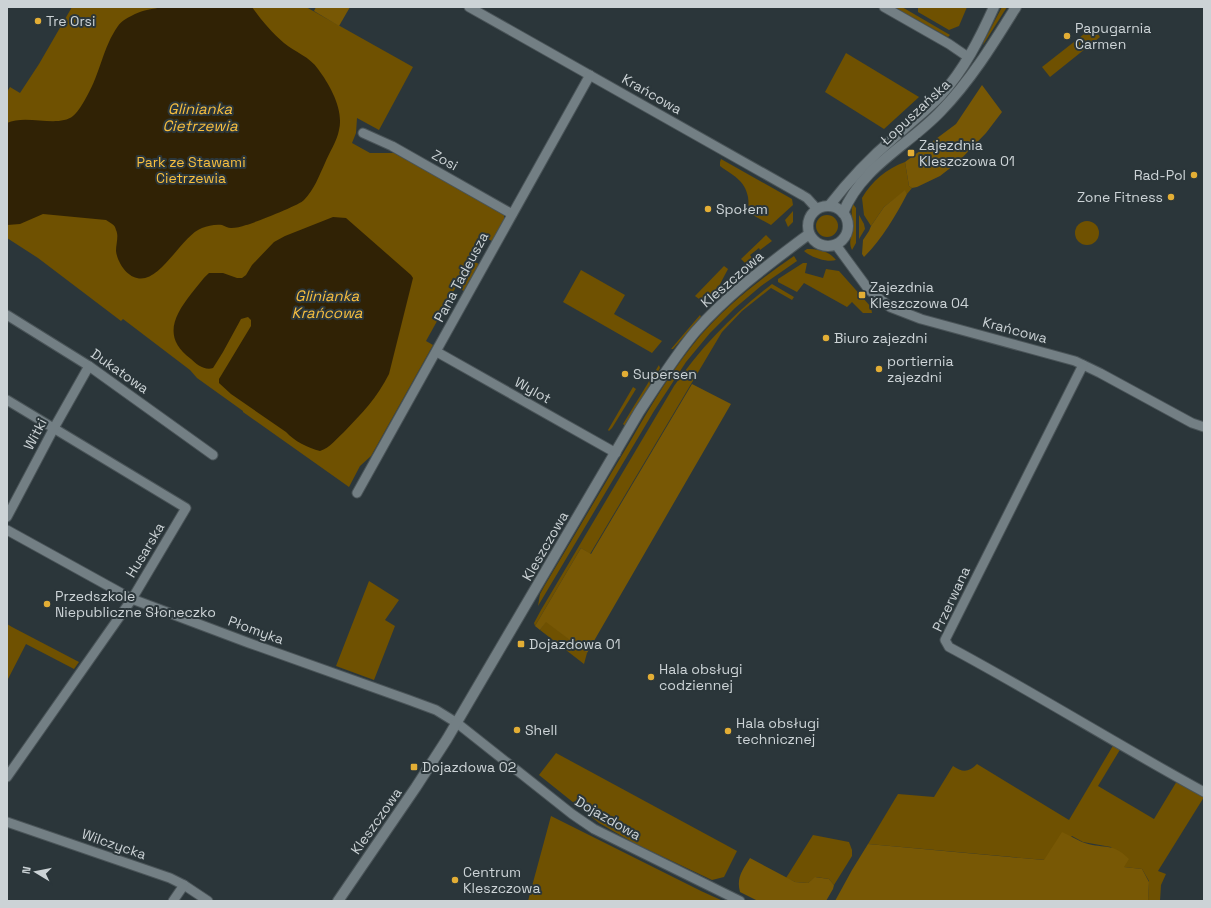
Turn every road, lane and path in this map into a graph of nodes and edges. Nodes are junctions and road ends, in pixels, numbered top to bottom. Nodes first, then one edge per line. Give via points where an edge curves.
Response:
1 (469, 7) edge
2 (884, 7) edge
3 (994, 7) edge
4 (1016, 7) edge
5 (968, 57) junction
6 (590, 75) junction
7 (363, 133) dead end
8 (829, 206) junction
9 (817, 209) junction
10 (512, 214) junction
11 (843, 214) junction
12 (809, 234) junction
13 (836, 244) junction
14 (7, 315) edge
15 (437, 352) junction
16 (1083, 365) junction
17 (89, 366) junction
18 (7, 400) edge
19 (1204, 427) edge
20 (54, 428) junction
21 (616, 453) junction
22 (213, 455) dead end
23 (357, 494) dead end
24 (7, 517) edge
25 (7, 530) edge
26 (132, 598) junction
27 (457, 723) junction
28 (7, 777) edge
29 (1204, 792) edge
30 (7, 822) edge
31 (184, 885) junction
32 (173, 901) edge
33 (208, 901) edge
34 (338, 901) edge
35 (740, 901) edge

1 - 6 street, Krańcowa
2 - 5 street
3 - 5 main road, Łopuszańska
4 - 11 main road, Łopuszańska via 966,83 935,117 873,170 854,191
5 - 8 main road, Łopuszańska via 941,95 867,162
6 - 9 street, Krańcowa via 802,195
6 - 10 street, Pana Tadeusza
7 - 10 street, Zosi via 392,146
8 - 9 main road
8 - 11 main road via 837,208
9 - 12 main road via 808,220
10 - 15 street, Pana Tadeusza
11 - 13 main road via 848,225 847,233 843,240
12 - 13 main road via 818,244
12 - 21 main road, Kleszczowa via 743,286 694,333 668,367
13 - 16 street, Krańcowa via 869,290 890,307 918,318
14 - 17 street, Dukatowa
15 - 21 street, Wylot
15 - 23 street, Pana Tadeusza
16 - 19 street, Krańcowa
16 - 29 street, Przerwana via 945,640 949,647
17 - 20 street, Witki
17 - 22 street, Dukatowa
18 - 20 street, Husarska
20 - 24 street, Witki
20 - 26 street, Husarska via 186,508
21 - 27 main road, Kleszczowa
25 - 26 street, Płomyka
26 - 27 street, Płomyka via 436,710
26 - 28 street, Husarska
27 - 34 main road, Kleszczowa via 416,788
27 - 35 street, Dojazdowa via 594,829
30 - 31 street, Wilczycka
31 - 32 street
31 - 33 street, Wilczycka

